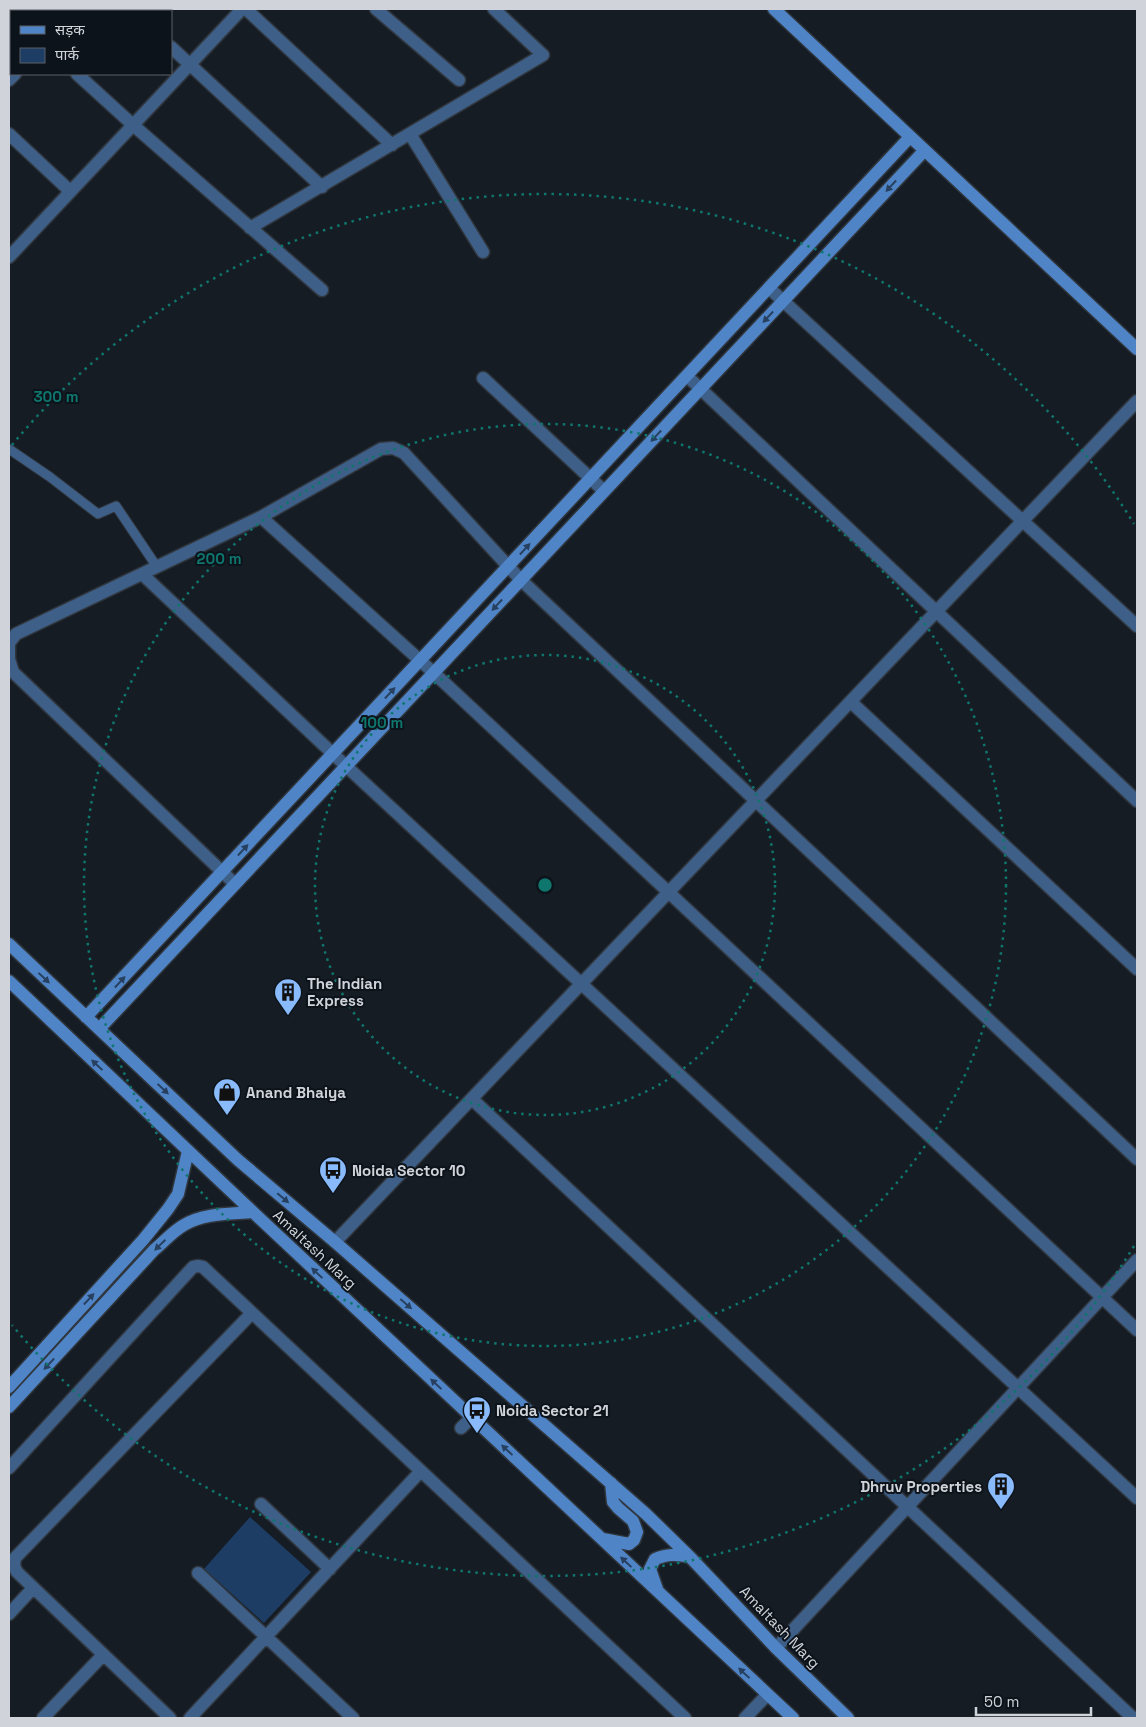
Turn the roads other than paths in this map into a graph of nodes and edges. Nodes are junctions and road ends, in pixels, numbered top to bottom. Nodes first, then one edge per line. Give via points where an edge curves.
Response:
1 (242, 9) edge
2 (246, 9) edge
3 (376, 9) edge
4 (494, 9) edge
5 (774, 9) edge
6 (172, 48) edge
7 (190, 64) junction
8 (78, 75) edge
9 (459, 80) dead end
10 (132, 125) junction
11 (9, 134) edge
12 (410, 134) junction
13 (910, 137) junction
14 (392, 145) junction
15 (924, 151) junction
16 (322, 186) junction
17 (70, 192) junction
18 (250, 228) junction
19 (12, 248) edge
20 (483, 252) dead end
21 (769, 288) junction
22 (322, 290) dead end
23 (783, 301) junction
24 (1137, 349) edge
25 (687, 376) junction
26 (483, 378) dead end
27 (700, 389) junction
28 (1137, 402) edge
29 (9, 450) edge
30 (591, 478) junction
31 (604, 491) junction
32 (262, 517) junction
33 (1023, 522) junction
34 (158, 567) junction
35 (508, 567) junction
36 (142, 574) junction
37 (521, 580) junction
38 (937, 612) junction
39 (1137, 626) edge
40 (421, 660) junction
41 (434, 673) junction
42 (851, 702) junction
43 (333, 754) junction
44 (346, 766) junction
45 (757, 801) junction
46 (1137, 801) edge
47 (222, 872) junction
48 (235, 884) junction
49 (670, 893) junction
50 (9, 944) edge
51 (1137, 969) edge
52 (9, 981) edge
53 (582, 984) junction
54 (86, 1017) junction
55 (99, 1029) junction
56 (473, 1100) junction
57 (188, 1151) junction
58 (1137, 1159) edge
59 (173, 1201) junction
60 (252, 1212) junction
61 (191, 1221) junction
62 (335, 1242) junction
63 (1137, 1260) edge
64 (1102, 1297) junction
65 (76, 1314) junction
66 (251, 1314) junction
67 (86, 1324) junction
68 (1137, 1330) edge
69 (9, 1387) edge
70 (1018, 1388) junction
71 (9, 1407) edge
72 (472, 1417) junction
73 (461, 1428) dead end
74 (9, 1468) edge
75 (420, 1472) junction
76 (611, 1483) junction
77 (1137, 1498) edge
78 (261, 1504) dead end
79 (907, 1507) junction
80 (601, 1539) junction
81 (690, 1557) junction
82 (330, 1569) junction
83 (198, 1573) dead end
84 (33, 1588) junction
85 (660, 1593) junction
86 (9, 1614) edge
87 (266, 1637) junction
88 (776, 1648) junction
89 (103, 1655) junction
90 (767, 1695) junction
91 (43, 1718) edge
92 (170, 1718) edge
93 (190, 1718) edge
94 (353, 1718) edge
95 (685, 1718) edge
96 (745, 1718) edge
97 (793, 1718) edge
98 (848, 1718) edge
99 (1133, 1718) edge

1 - 7 street
2 - 14 street
3 - 9 street
4 - 12 street via 543,55
5 - 13 street
6 - 7 street
7 - 10 street
7 - 16 street
8 - 10 street
10 - 17 street
10 - 18 street
11 - 17 street
12 - 14 street
12 - 20 street
13 - 15 street
13 - 21 street
14 - 16 street
15 -> 23 street
15 - 24 street
16 - 18 street
17 - 19 street
18 - 22 street
21 - 23 street
21 - 25 street
23 -> 27 street
23 - 33 street
25 - 27 street
25 - 30 street
26 - 30 street
27 -> 31 street
27 - 38 street
28 - 33 street
29 - 34 lane via 98,514 116,506
30 - 31 street
35 -> 30 street
31 - 37 street
32 - 34 street
32 - 35 street via 382,449 393,448 404,453
32 - 40 street
33 - 38 street
33 - 39 street
34 - 36 street
35 - 37 street
35 - 40 street
36 - 43 street
36 - 47 street via 16,634 9,644 9,659 13,672
37 -> 41 street
37 - 45 street
38 - 42 street
38 - 46 street
40 - 41 street
43 -> 40 street
41 - 44 street
41 - 49 street
42 - 45 street
42 - 51 street
43 - 44 street
47 -> 43 street
44 - 48 street
44 - 53 street
45 - 49 street
45 - 58 street
47 - 48 street
54 -> 47 street
48 - 55 street
49 - 53 street
49 - 64 street
50 -> 54 street, Amaltash Marg
57 -> 52 street, Amaltash Marg
53 - 56 street
53 - 70 street
54 - 55 street, Amaltash Marg
55 -> 62 street, Amaltash Marg via 238,1160
56 - 62 street
56 - 79 street
57 - 59 street via 178,1194
57 - 60 street, Amaltash Marg
59 - 61 street via 177,1219
65 -> 59 street via 143,1240
60 - 61 street
72 -> 60 street, Amaltash Marg
61 -> 67 street via 154,1250
62 -> 76 street, Amaltash Marg
63 - 64 street
64 - 68 street
64 - 70 street
65 - 67 street
65 - 69 street
66 - 74 street via 203,1267 193,1268
66 - 75 street
66 - 84 street via 15,1558 17,1572
67 -> 71 street
70 - 77 street
70 - 79 street
72 - 73 street
80 -> 72 street, Amaltash Marg
75 - 82 street
75 - 95 street
76 - 80 street via 613,1502 633,1521 637,1532 629,1544
76 - 81 street, Amaltash Marg
78 - 82 street
79 - 88 street
79 - 99 street
85 -> 80 street, Amaltash Marg
81 - 85 street, Amaltash Marg via 676,1554 655,1559 650,1570
81 - 88 street, Amaltash Marg
82 - 87 street
83 - 87 street
84 - 86 street
84 - 89 street
90 -> 85 street, Amaltash Marg
87 - 93 street
87 - 94 street
88 - 98 street, Amaltash Marg
89 - 91 street
89 - 92 street
90 - 96 street
90 - 97 street, Amaltash Marg

